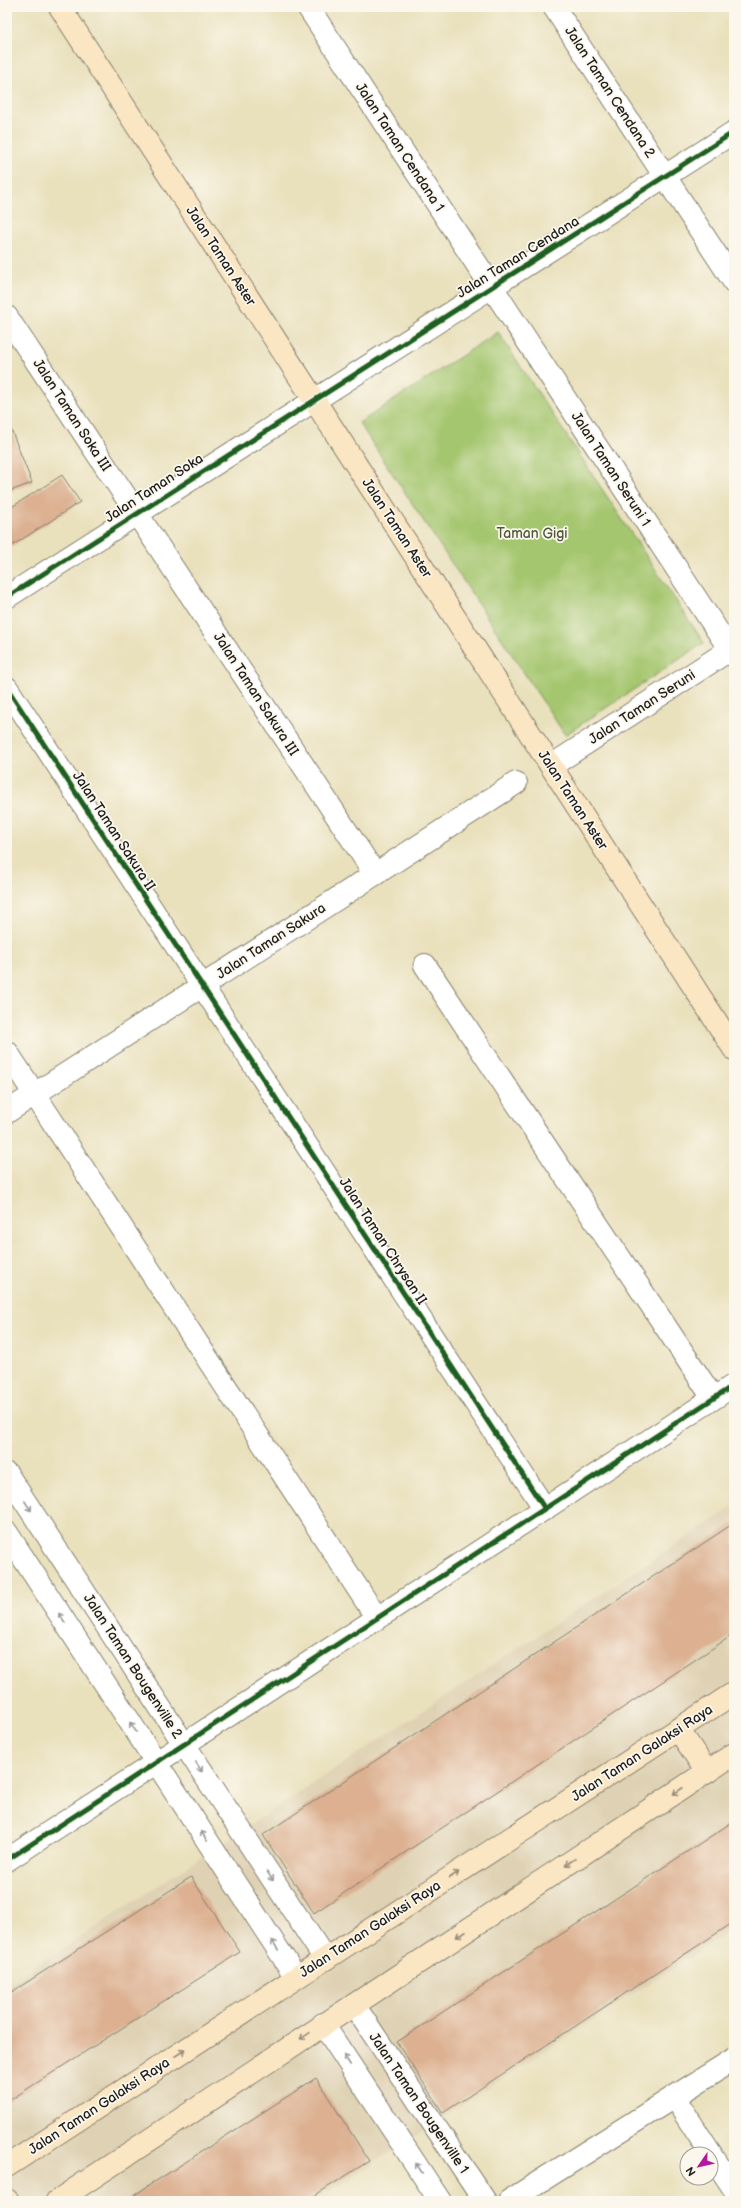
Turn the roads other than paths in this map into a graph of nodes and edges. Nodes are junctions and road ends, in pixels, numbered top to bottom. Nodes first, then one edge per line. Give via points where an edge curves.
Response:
1 (60, 7) edge
2 (308, 7) edge
3 (554, 7) edge
4 (734, 132) edge
5 (665, 178) junction
6 (734, 282) edge
7 (492, 288) junction
8 (7, 317) edge
9 (314, 399) junction
10 (137, 514) junction
11 (7, 597) edge
12 (733, 651) edge
13 (7, 688) edge
14 (551, 766) junction
15 (516, 783) dead end
16 (375, 874) junction
17 (425, 965) dead end
18 (202, 986) junction
19 (734, 1049) edge
20 (7, 1052) edge
21 (35, 1094) junction
22 (7, 1112) edge
23 (734, 1385) edge
24 (713, 1398) junction
25 (7, 1474) edge
26 (545, 1509) junction
27 (7, 1533) edge
28 (377, 1618) junction
29 (734, 1693) edge
30 (678, 1729) junction
31 (184, 1744) junction
32 (734, 1754) edge
33 (156, 1762) junction
34 (707, 1772) junction
35 (7, 1860) edge
36 (325, 1959) junction
37 (296, 1977) junction
38 (354, 2005) junction
39 (324, 2024) junction
40 (734, 2059) edge
41 (674, 2097) junction
42 (706, 2146) edge
43 (7, 2166) edge
44 (719, 2166) edge
45 (734, 2189) edge
46 (57, 2201) edge
47 (440, 2201) edge
48 (485, 2201) edge
49 (509, 2201) edge

1 - 9 main road, Jalan Taman Aster
2 - 7 street, Jalan Taman Cendana 1
3 - 5 street, Jalan Taman Cendana 2
4 - 5 street, Jalan Taman Cendana
5 - 6 street, Jalan Taman Cendana 2
5 - 7 street, Jalan Taman Cendana
7 - 9 street, Jalan Taman Cendana
7 - 12 street, Jalan Taman Seruni 1
8 - 10 street, Jalan Taman Soka III
9 - 10 street, Jalan Taman Soka
9 - 14 main road, Jalan Taman Aster
10 - 11 street, Jalan Taman Soka
10 - 16 street, Jalan Taman Sakura III
12 - 14 street, Jalan Taman Seruni
13 - 18 street, Jalan Taman Sakura II
14 - 19 main road, Jalan Taman Aster
15 - 16 street, Jalan Taman Sakura
16 - 18 street, Jalan Taman Sakura
17 - 24 street
18 - 21 street, Jalan Taman Sakura
18 - 26 street, Jalan Taman Chrysan II
20 - 21 street
21 - 22 street, Jalan Taman Sakura
21 - 28 street
23 - 24 street
24 - 26 street
25 -> 31 street, Jalan Taman Bougenville 2
26 - 28 street
33 -> 27 street
28 - 31 street
29 - 30 main road, Jalan Taman Galaksi Raya
30 - 34 main road
36 -> 30 main road, Jalan Taman Galaksi Raya
31 - 33 street
31 -> 36 street, Jalan Taman Bougenville 2
32 - 34 main road
33 - 35 street
37 -> 33 street
34 -> 38 main road
36 - 37 main road, Jalan Taman Galaksi Raya
43 -> 37 main road, Jalan Taman Galaksi Raya
38 - 39 main road
38 - 48 street, Jalan Taman Bougenville 1
39 -> 46 main road
47 -> 39 street
40 - 41 street
41 - 42 street
41 - 49 street
44 - 45 street

